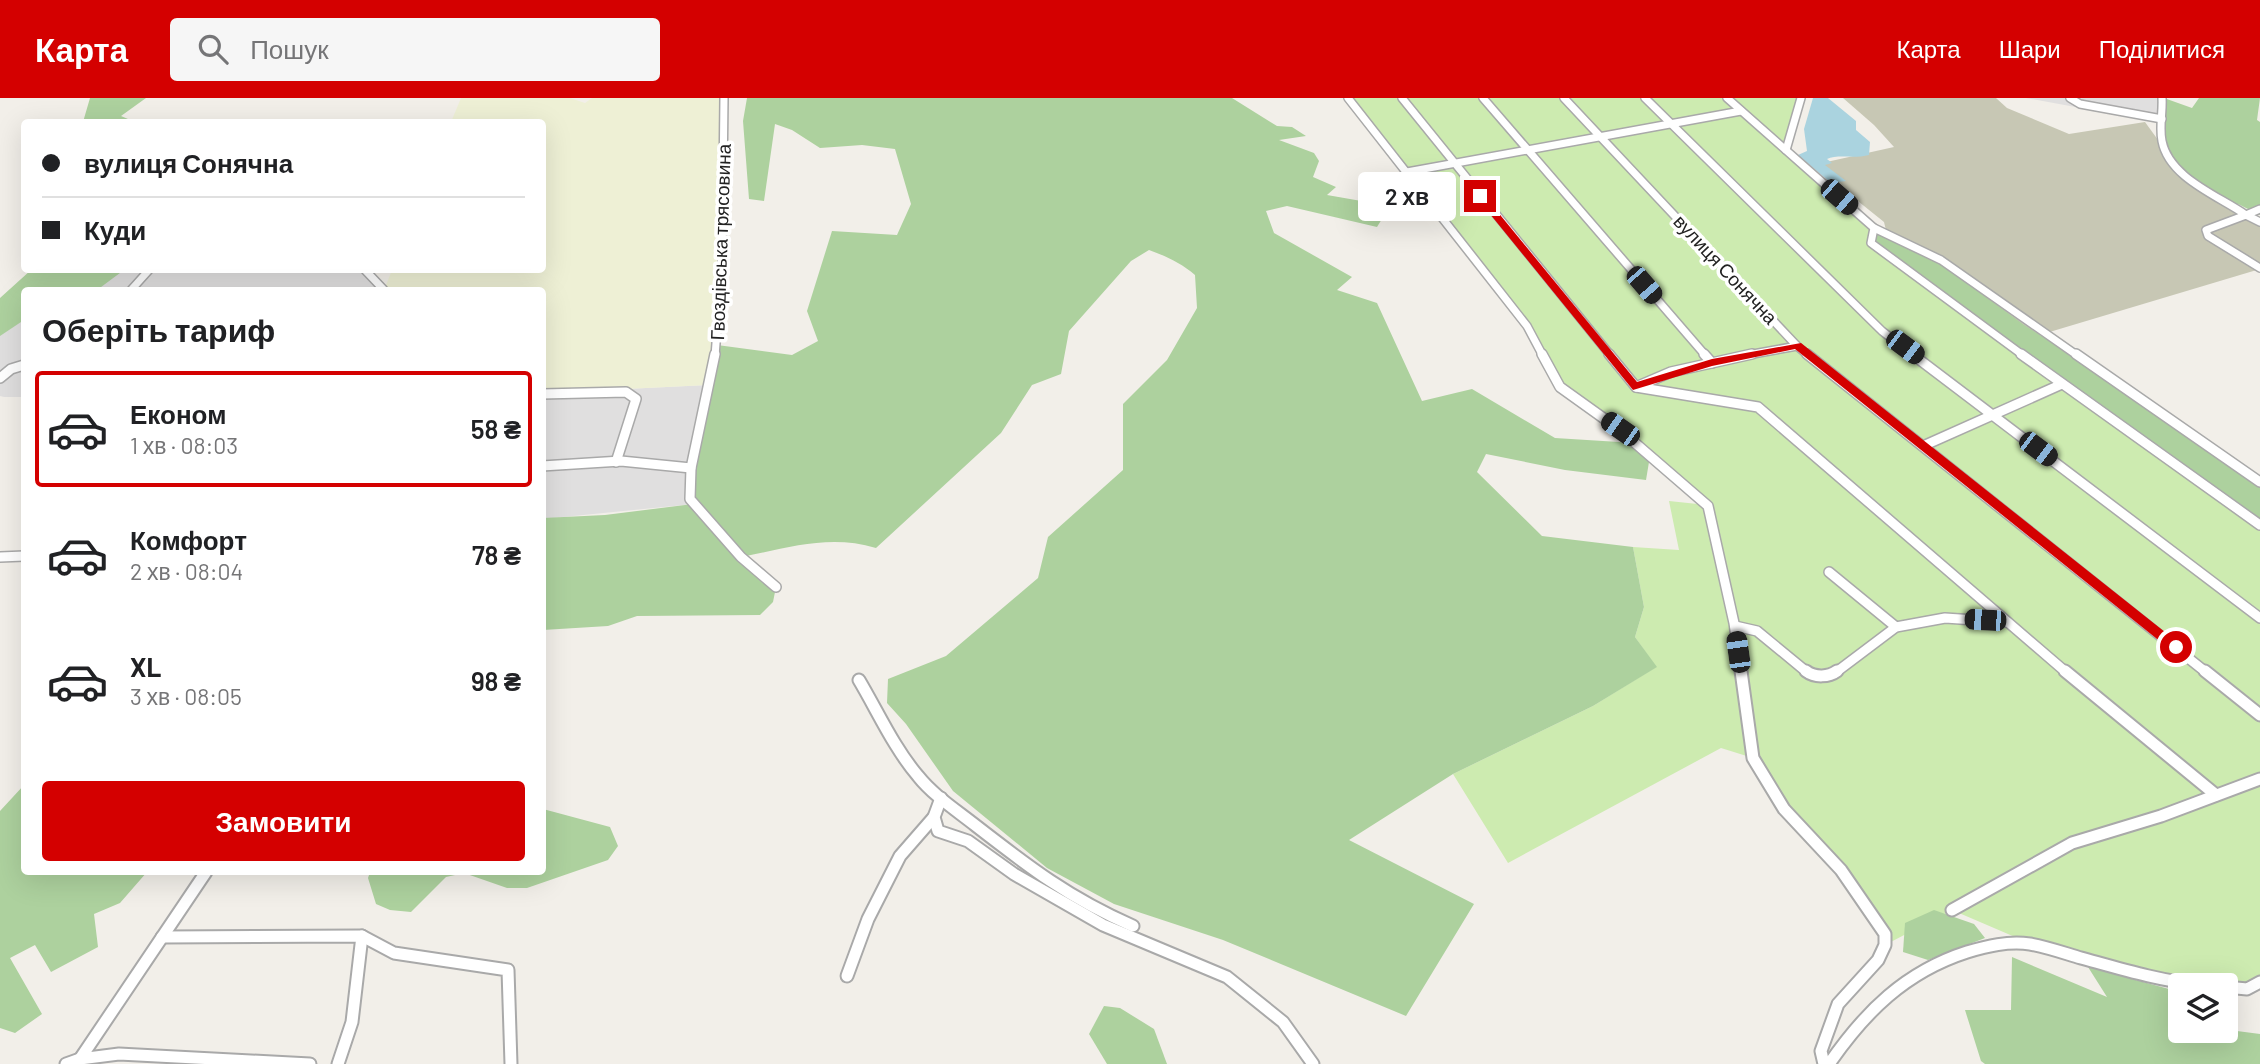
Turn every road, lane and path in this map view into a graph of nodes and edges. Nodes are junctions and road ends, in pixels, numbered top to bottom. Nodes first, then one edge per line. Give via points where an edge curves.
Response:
1 (724, 98) edge
2 (1348, 98) edge
3 (1402, 98) edge
4 (1483, 98) edge
5 (1564, 98) edge
6 (1646, 98) edge
7 (1727, 98) edge
8 (1801, 98) edge
9 (2070, 98) edge
10 (2162, 98) edge
11 (1741, 111) junction
12 (2162, 119) junction
13 (1671, 124) junction
14 (1602, 135) junction
15 (1527, 149) junction
16 (1786, 150) junction
17 (1453, 162) junction
18 (1407, 172) junction
19 (2260, 209) edge
20 (2246, 215) junction
21 (2260, 222) edge
22 (1874, 228) junction
23 (2260, 268) edge
24 (146, 273) edge
25 (368, 273) edge
26 (134, 287) edge
27 (381, 287) edge
28 (1797, 346) junction
29 (1712, 363) junction
30 (21, 366) edge
31 (0, 378) edge
32 (2062, 384) junction
33 (1636, 387) junction
34 (546, 394) edge
35 (1994, 415) junction
36 (1923, 446) junction
37 (616, 462) junction
38 (546, 466) edge
39 (691, 468) junction
40 (2260, 482) edge
41 (2260, 525) edge
42 (21, 556) edge
43 (0, 557) edge
44 (1829, 572) dead end
45 (776, 587) dead end
46 (2260, 618) edge
47 (2005, 622) junction
48 (1735, 626) junction
49 (1896, 627) junction
50 (859, 680) dead end
51 (2260, 715) edge
52 (2260, 779) edge
53 (2216, 795) junction
54 (941, 798) junction
55 (934, 817) junction
56 (203, 875) edge
57 (1952, 910) dead end
58 (1133, 926) dead end
59 (362, 936) junction
60 (162, 937) junction
61 (847, 976) dead end
62 (2260, 982) edge
63 (2168, 983) edge
64 (2238, 988) edge
65 (80, 1059) junction
66 (66, 1064) edge
67 (310, 1064) edge
68 (338, 1064) edge
69 (511, 1064) edge
70 (1313, 1064) edge
71 (1826, 1064) edge

1 - 39 street, Гвоздівська трясовина via 716,345
2 - 18 street
3 - 17 street
4 - 15 street
5 - 14 street, вулиця Сонячна
6 - 13 street
7 - 11 street
8 - 16 street
9 - 12 street via 2080,104
10 - 12 street
11 - 13 street
11 - 16 street
12 - 20 street via 2162,145 2169,158
13 - 14 street
13 - 35 street via 1882,331
14 - 15 street
14 - 28 street, вулиця Сонячна
15 - 17 street
15 - 29 street
16 - 22 street
17 - 18 street
17 - 33 street
18 - 48 street via 1527,326 1560,387 1620,429 1708,506
19 - 20 street
20 - 21 street
20 - 23 street via 2206,233
22 - 32 street via 1871,243
22 - 40 street via 1941,260
24 - 26 street
25 - 27 street
28 - 29 street
28 - 36 street, вулиця Сонячна
29 - 33 street
30 - 31 street
32 - 35 street
32 - 41 street
33 - 47 street via 1758,407
34 - 37 street via 626,392 636,399
35 - 36 street
35 - 46 street
36 - 51 street, вулиця Сонячна
37 - 38 street
37 - 39 street
39 - 45 street, Гвоздівська трясовина via 690,499 741,557
42 - 43 street
44 - 49 street
47 - 49 street via 1945,618
47 - 53 street
48 - 49 street via 1757,631 1811,675 1831,676
48 - 71 street via 1753,758 1784,809 1841,870 1885,934 1878,960 1838,1004 1821,1051
50 - 54 street via 902,754
52 - 53 street
53 - 57 street via 2072,843
54 - 55 street
54 - 58 street via 1043,878 1088,906
55 - 61 street via 900,856 868,919
55 - 70 street via 937,831 968,841 1014,874 1103,925 1227,977 1283,1022
56 - 60 street
59 - 60 street
59 - 68 street via 352,1022
59 - 69 street via 394,953 508,970
60 - 65 street
62 - 64 street via 2248,989
63 - 71 street via 2029,943 1998,944 1908,977 1864,1015
65 - 66 street
65 - 67 street via 119,1054

